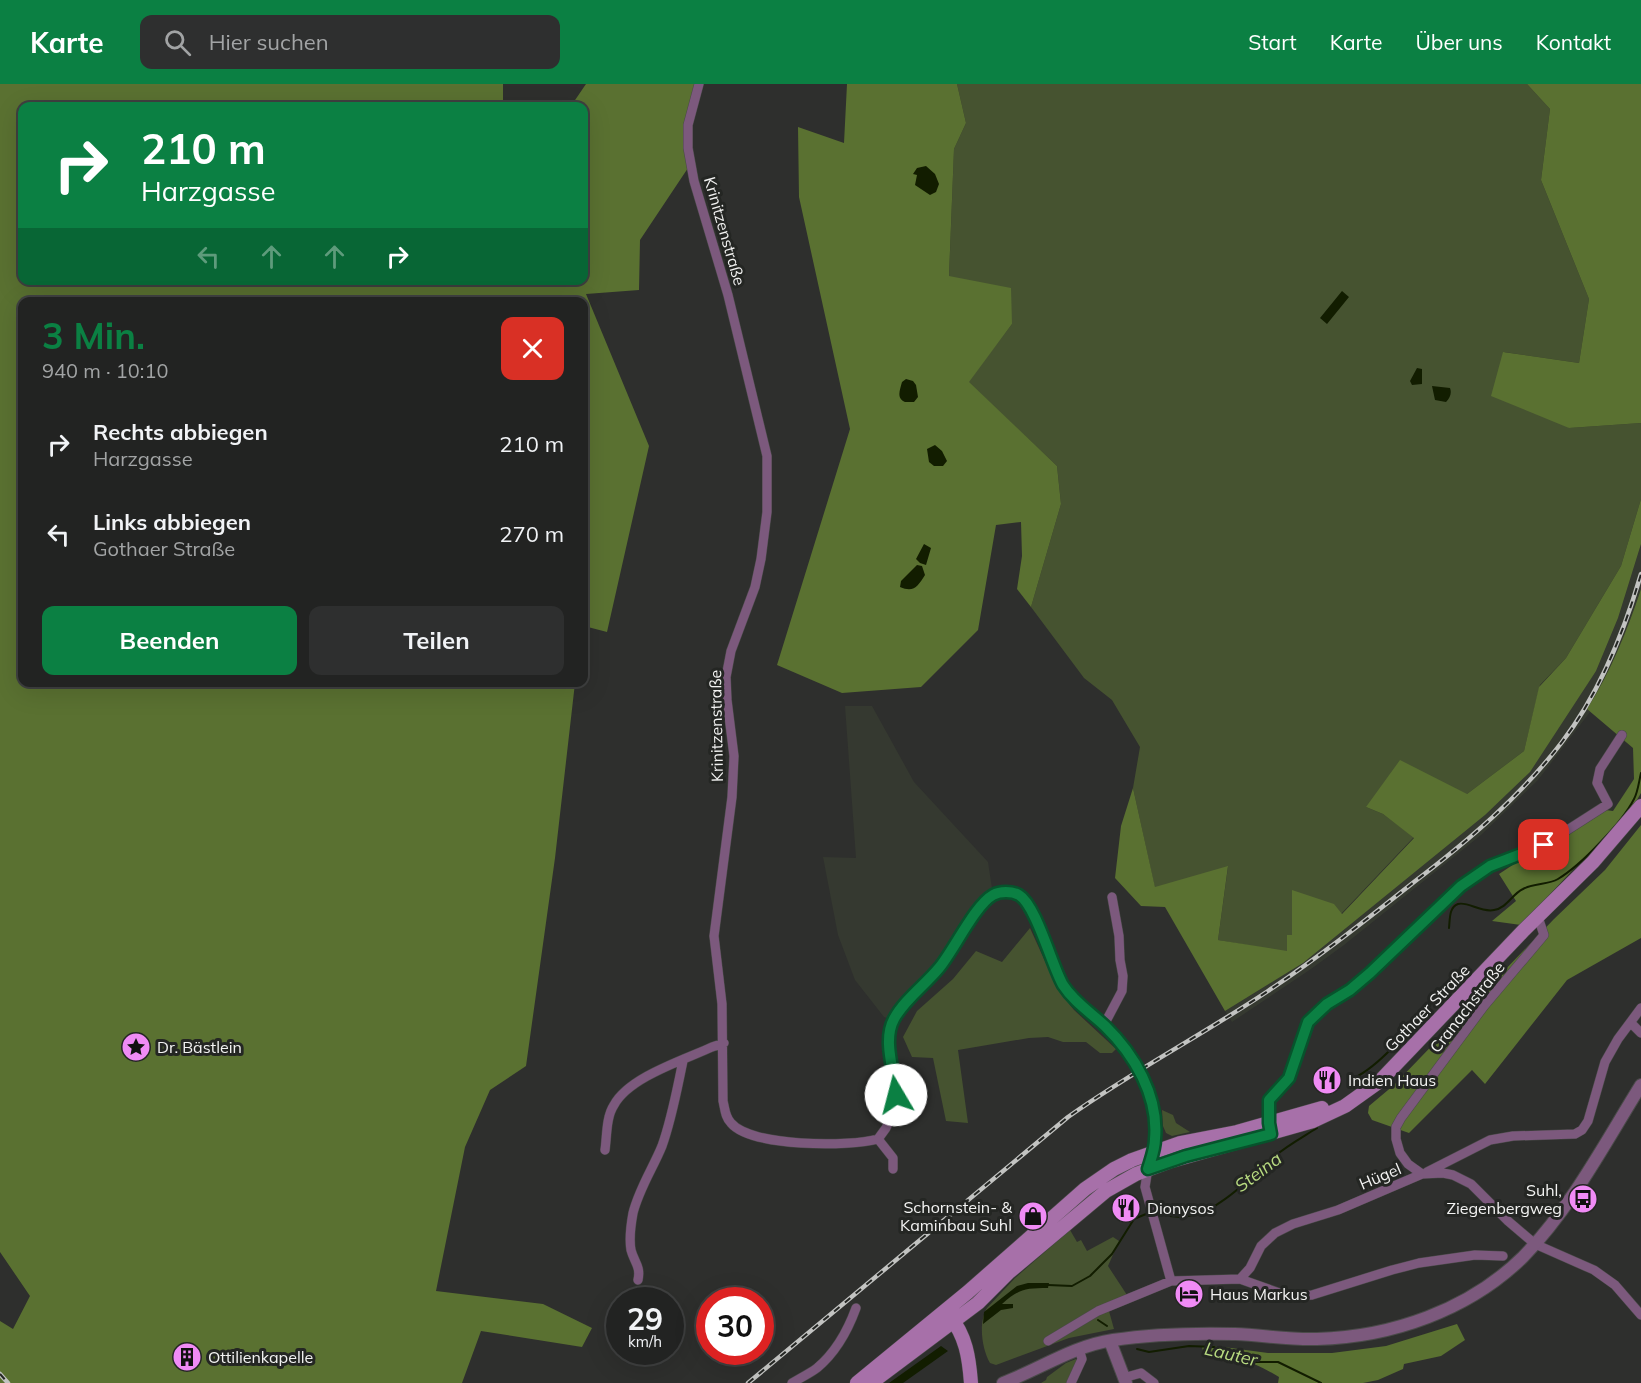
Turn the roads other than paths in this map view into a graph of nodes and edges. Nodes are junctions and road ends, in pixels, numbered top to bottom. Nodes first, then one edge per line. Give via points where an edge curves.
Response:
1 (699, 84) edge
2 (1622, 735) dead end
3 (1641, 806) edge
4 (1112, 897) dead end
5 (1538, 917) junction
6 (1641, 1008) edge
7 (1631, 1023) junction
8 (1104, 1025) junction
9 (1641, 1033) edge
10 (724, 1043) junction
11 (683, 1061) junction
12 (1641, 1085) edge
13 (1270, 1129) junction
14 (878, 1139) junction
15 (605, 1150) dead end
16 (1153, 1152) junction
17 (892, 1169) dead end
18 (1148, 1169) junction
19 (1422, 1174) junction
20 (1535, 1244) junction
21 (1503, 1256) dead end
22 (1240, 1279) junction
23 (638, 1280) dead end
24 (1171, 1281) junction
25 (856, 1308) dead end
26 (1641, 1315) edge
27 (950, 1316) junction
28 (1048, 1341) dead end
29 (1110, 1341) junction
30 (1079, 1349) junction
31 (1125, 1380) edge
32 (792, 1383) edge
33 (857, 1383) edge
34 (871, 1383) edge
35 (971, 1383) edge
36 (1003, 1383) edge
37 (1071, 1383) edge
38 (1154, 1383) edge

1 - 10 street, Krinitzenstraße via 688,125 694,181 729,295 767,456 767,512 761,559 726,677 734,756 714,936
2 - 13 street via 1598,776 1597,783 1608,804 1544,845 1490,866 1461,886 1370,973 1308,1022 1289,1078 1269,1100
3 - 5 main road, Gothaer Straße
4 - 8 street via 1123,976 1122,991
5 - 13 main road, Gothaer Straße via 1388,1072 1326,1106
5 - 19 street, Cranachstraße via 1544,935 1484,1006 1396,1127 1400,1153
6 - 7 street
7 - 9 street
7 - 19 street via 1605,1062 1588,1122 1582,1130 1569,1135 1490,1140
8 - 14 street via 1062,984 1033,914 1020,896 1006,892 993,895 981,906 939,968 893,1020 890,1038 896,1095 891,1117
8 - 16 street via 1131,1057 1144,1084 1154,1116
10 - 11 street
10 - 14 street, Krinitzenstraße via 723,1101 732,1125 744,1132 796,1143
11 - 15 street via 644,1078 613,1105
11 - 23 street via 661,1148 633,1214 630,1239 640,1270
12 - 20 street via 1574,1191
13 - 16 main road via 1180,1143
13 - 18 main road
14 - 17 street via 893,1158
16 - 18 street
16 - 27 main road via 1114,1169 1084,1189
18 - 24 street via 1145,1187
18 - 27 main road via 1087,1205 978,1303
19 - 20 street, Hügel via 1453,1175 1471,1184
19 - 22 street, Hügel via 1275,1233 1261,1246
20 - 26 street, Hügel via 1594,1270 1615,1285
20 - 29 street via 1474,1296 1383,1331 1316,1339 1177,1334
21 - 22 street via 1475,1255 1419,1263 1305,1296 1285,1295
22 - 24 street
24 - 28 street via 1098,1311
25 - 32 street via 825,1361
27 - 33 main road
27 - 34 main road
27 - 35 main road via 966,1343
29 - 30 street
29 - 31 street
30 - 36 street
30 - 37 street via 1082,1359
31 - 38 street via 1141,1373

